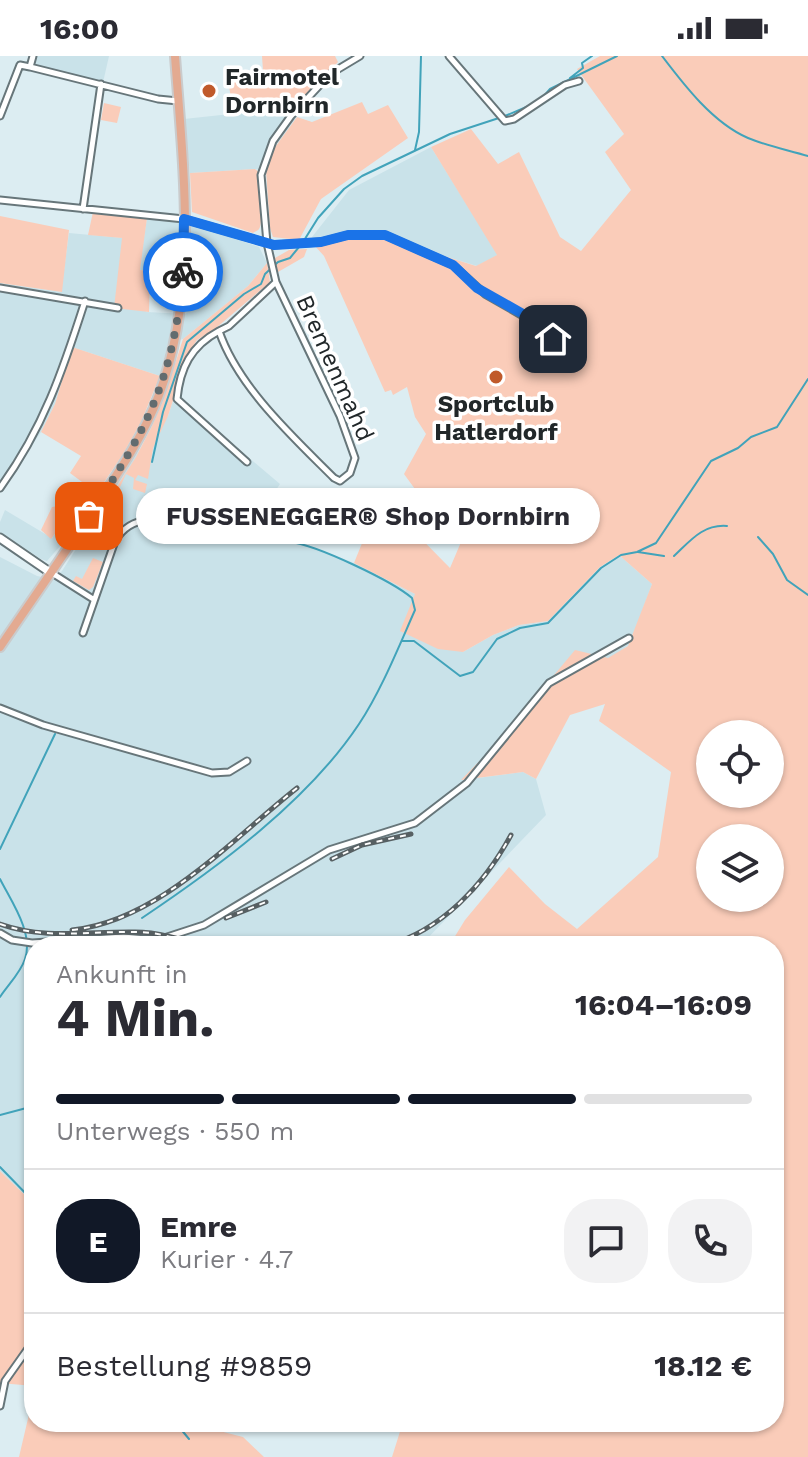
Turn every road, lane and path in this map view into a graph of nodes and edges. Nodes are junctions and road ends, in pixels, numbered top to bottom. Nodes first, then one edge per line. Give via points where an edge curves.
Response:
1 (33, 56) edge
2 (175, 56) edge
3 (360, 56) edge
4 (449, 56) edge
5 (30, 67) junction
6 (579, 81) dead end
7 (101, 84) junction
8 (178, 101) junction
9 (0, 116) edge
10 (0, 200) edge
11 (83, 209) junction
12 (184, 219) junction
13 (267, 243) junction
14 (276, 282) junction
15 (0, 288) edge
16 (85, 301) junction
17 (118, 308) dead end
18 (219, 331) junction
19 (569, 355) dead end
20 (247, 462) dead end
21 (0, 488) edge
22 (188, 532) dead end
23 (0, 538) edge
24 (51, 573) junction
25 (93, 599) junction
26 (83, 633) dead end
27 (629, 638) dead end
28 (0, 647) edge
29 (0, 708) edge
30 (247, 761) dead end
31 (0, 933) edge
32 (169, 936) edge
33 (24, 942) edge
34 (24, 1352) edge
35 (2, 1380) edge
36 (0, 1406) edge

1 - 5 street
2 - 8 main road
3 - 13 street, Bremenmahd via 320,83 273,141 261,175
4 - 6 street via 504,120
5 - 7 street
5 - 9 street via 20,65
7 - 8 street
7 - 11 street
8 - 12 main road
10 - 11 street
11 - 12 street
12 - 13 street
12 - 24 main road via 177,325 159,396 134,447
13 - 14 street, Bremenmahd
13 - 19 street via 385,235 453,265 485,294 537,324
14 - 18 street, Bremenmahd
14 - 18 street, Bremenmahd via 347,433 355,458 345,479 334,478 269,410
15 - 16 street
16 - 17 street
16 - 21 street via 45,415
18 - 20 street via 191,352 177,399
22 - 25 street via 153,521 128,524 115,541
23 - 24 main road
24 - 25 street
24 - 28 main road
25 - 26 street
27 - 32 street via 549,683 467,783 415,823 329,850 214,920
29 - 30 street via 212,773 229,772
31 - 33 street
34 - 35 street
35 - 36 street

